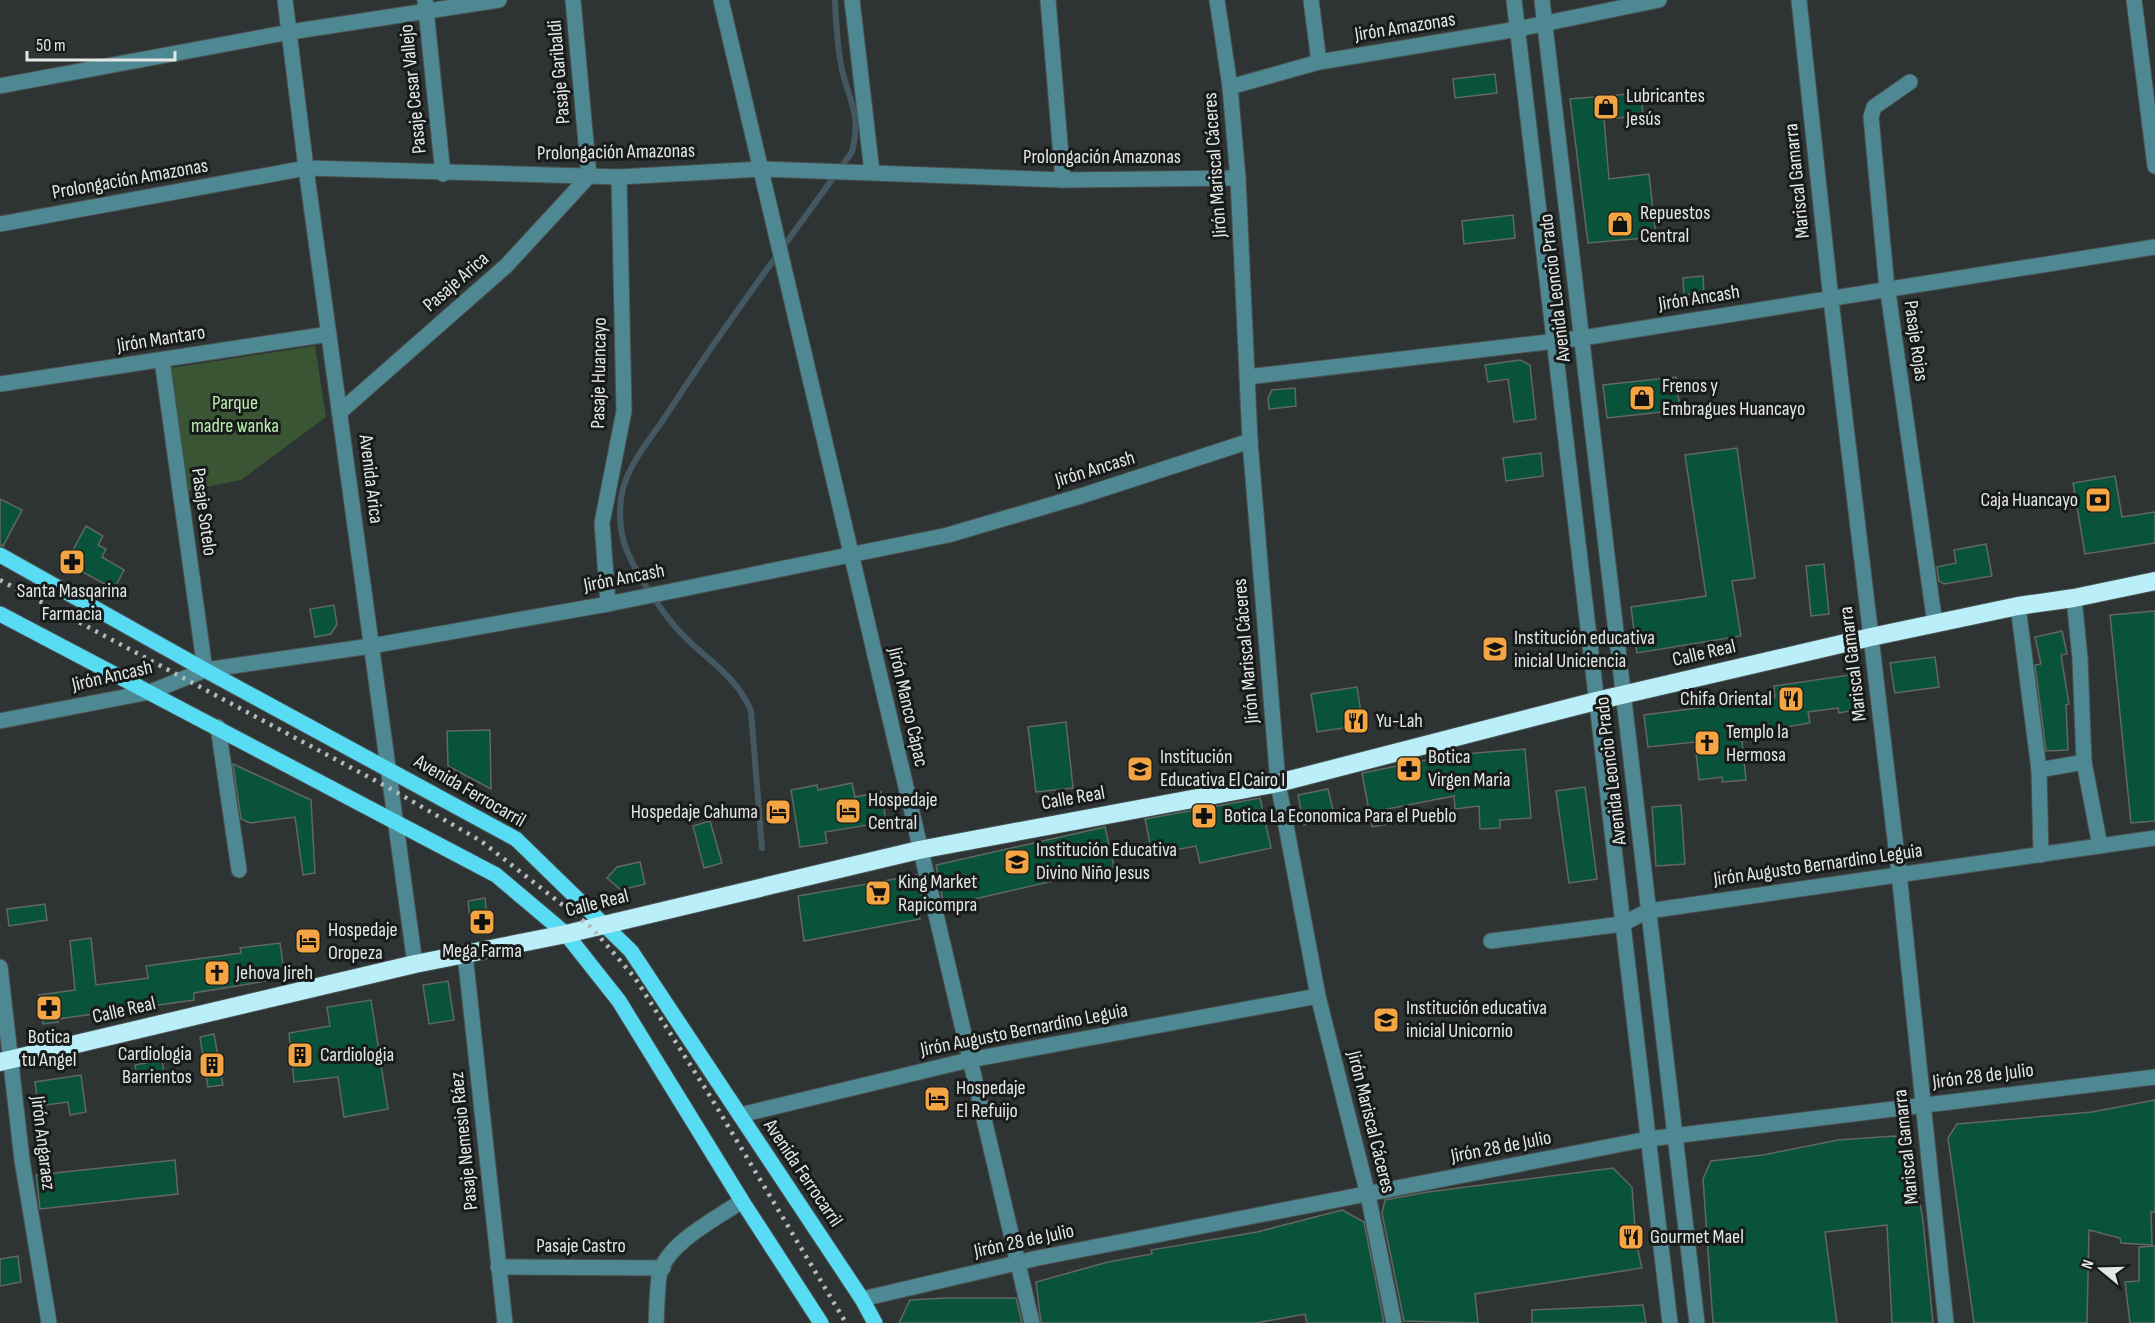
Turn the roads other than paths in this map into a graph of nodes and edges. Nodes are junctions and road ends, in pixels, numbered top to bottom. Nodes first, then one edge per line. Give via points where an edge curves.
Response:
1 (285, 0) edge
2 (499, 0) edge
3 (573, 0) edge
4 (721, 0) edge
5 (852, 0) edge
6 (1048, 0) edge
7 (1217, 0) edge
8 (1311, 0) edge
9 (1515, 0) edge
10 (1542, 0) edge
11 (1659, 0) edge
12 (1799, 0) edge
13 (2134, 0) edge
14 (426, 6) edge
15 (1545, 24) junction
16 (1518, 30) junction
17 (290, 33) junction
18 (1319, 62) junction
19 (1910, 82) dead end
20 (0, 86) edge
21 (1230, 87) junction
22 (2150, 102) edge
23 (2155, 166) edge
24 (306, 168) junction
25 (762, 169) junction
26 (869, 172) junction
27 (443, 174) junction
28 (589, 176) junction
29 (620, 177) junction
30 (1238, 178) junction
31 (1063, 180) junction
32 (0, 224) edge
33 (2155, 247) edge
34 (1887, 291) junction
35 (1831, 300) junction
36 (328, 334) junction
37 (1582, 338) junction
38 (1556, 342) junction
39 (162, 360) junction
40 (1247, 378) junction
41 (0, 384) edge
42 (341, 411) junction
43 (1250, 441) junction
44 (852, 553) junction
45 (0, 555) edge
46 (2155, 581) edge
47 (2074, 598) junction
48 (608, 604) junction
49 (2018, 606) junction
50 (0, 614) edge
51 (1935, 624) junction
52 (1871, 637) junction
53 (371, 646) junction
54 (205, 670) junction
55 (150, 692) junction
56 (1623, 696) junction
57 (1596, 701) junction
58 (0, 722) edge
59 (218, 728) junction
60 (2084, 762) junction
61 (388, 768) junction
62 (2039, 770) junction
63 (1278, 783) junction
64 (394, 820) junction
65 (2155, 838) edge
66 (2100, 846) junction
67 (919, 850) junction
68 (2041, 855) junction
69 (239, 870) dead end
70 (1899, 873) junction
71 (1648, 911) junction
72 (1622, 924) junction
73 (606, 925) junction
74 (566, 934) junction
75 (1491, 941) dead end
76 (465, 954) junction
77 (415, 964) junction
78 (0, 967) edge
79 (1318, 996) junction
80 (969, 1060) junction
81 (6, 1061) edge
82 (2155, 1077) edge
83 (1922, 1105) junction
84 (740, 1115) junction
85 (1675, 1135) junction
86 (1648, 1139) junction
87 (1368, 1195) junction
88 (742, 1201) junction
89 (1017, 1263) junction
90 (498, 1267) junction
91 (663, 1268) junction
92 (862, 1299) junction
93 (49, 1323) edge
94 (505, 1323) edge
95 (656, 1323) edge
96 (821, 1323) edge
97 (875, 1323) edge
98 (1032, 1323) edge
99 (1394, 1323) edge
100 (1670, 1323) edge
101 (1697, 1323) edge
102 (1946, 1323) edge

1 - 17 street, Avenida Arica
2 - 14 street
3 - 28 street, Pasaje Garibaldi
4 - 25 street, Jirón Manco Cápac
5 - 26 street
6 - 31 street
7 - 21 street, Jirón Mariscal Cáceres
8 - 18 street
9 - 16 street, Avenida Leoncio Prado
10 - 15 street, Avenida Leoncio Prado
11 - 15 street, Jirón Amazonas
12 - 35 street, Mariscal Gamarra
13 - 22 street
14 - 17 street
14 - 27 street, Pasaje Cesar Vallejo
15 - 16 street, Jirón Amazonas
15 - 37 street, Avenida Leoncio Prado
16 - 18 street, Jirón Amazonas
16 - 38 street, Avenida Leoncio Prado
17 - 20 street
17 - 24 street, Avenida Arica
18 - 21 street, Jirón Amazonas
19 - 34 street, Pasaje Rojas via 1874,107 1870,117
21 - 30 street, Jirón Mariscal Cáceres
22 - 23 street
24 - 27 street, Prolongación Amazonas
24 - 32 street, Prolongación Amazonas
24 - 36 street, Avenida Arica
25 - 26 street, Prolongación Amazonas
25 - 29 street, Prolongación Amazonas
25 - 44 street, Jirón Manco Cápac
26 - 31 street, Prolongación Amazonas
27 - 28 street, Prolongación Amazonas
28 - 29 street, Prolongación Amazonas
28 - 42 street, Pasaje Arica via 506,266
29 - 48 street, Pasaje Huancayo via 624,411 602,523
30 - 31 street, Prolongación Amazonas
30 - 40 street, Jirón Mariscal Cáceres
33 - 34 street, Jirón Ancash
34 - 35 street, Jirón Ancash
34 - 51 street, Pasaje Rojas
35 - 37 street, Jirón Ancash
35 - 52 street, Mariscal Gamarra
36 - 39 street, Jirón Mantaro
36 - 42 street, Avenida Arica
37 - 38 street, Jirón Ancash
37 - 56 street, Avenida Leoncio Prado
38 - 40 street, Jirón Ancash
38 - 57 street, Avenida Leoncio Prado
39 - 41 street, Jirón Mantaro
39 - 54 street, Pasaje Sotelo
40 - 43 street, Jirón Mariscal Cáceres
42 - 53 street, Avenida Arica
43 - 44 street, Jirón Ancash via 948,535
43 - 63 street, Jirón Mariscal Cáceres
44 - 48 street, Jirón Ancash
44 - 67 street, Jirón Manco Cápac
45 - 54 main road, Avenida Ferrocarril
46 - 47 highway, Calle Real
47 - 49 highway, Calle Real
47 - 60 street
48 - 53 street, Jirón Ancash
49 - 51 highway, Calle Real
49 - 62 street
50 - 55 main road
51 - 52 highway, Calle Real
52 - 56 highway, Calle Real
52 - 70 street, Mariscal Gamarra
53 - 54 street, Jirón Ancash
53 - 61 street, Avenida Arica
54 - 55 street, Jirón Ancash
54 - 61 main road, Avenida Ferrocarril
55 - 58 street, Jirón Ancash
55 - 59 main road
56 - 57 highway, Calle Real
56 - 71 street, Avenida Leoncio Prado
57 - 63 highway, Calle Real
57 - 72 street, Avenida Leoncio Prado
59 - 64 main road
59 - 69 street
60 - 62 street
60 - 66 street
61 - 64 street, Avenida Arica
61 - 73 main road, Avenida Ferrocarril via 516,839
62 - 68 street
63 - 67 highway, Calle Real
63 - 79 street, Jirón Mariscal Cáceres
64 - 74 main road via 496,875
64 - 77 street, Avenida Arica
65 - 66 street, Jirón Augusto Bernardino Leguia
66 - 68 street, Jirón Augusto Bernardino Leguia
67 - 73 highway, Calle Real
67 - 80 street, Jirón Manco Cápac
68 - 70 street, Jirón Augusto Bernardino Leguia
70 - 71 street, Jirón Augusto Bernardino Leguia
70 - 83 street, Mariscal Gamarra
71 - 72 street, Jirón Augusto Bernardino Leguia
71 - 85 street, Avenida Leoncio Prado
72 - 75 street, Jirón Augusto Bernardino Leguia
72 - 86 street, Avenida Leoncio Prado
73 - 74 highway, Calle Real
73 - 84 main road, Avenida Ferrocarril via 631,951
74 - 76 highway, Calle Real
74 - 88 main road via 619,1001
76 - 77 highway, Calle Real
76 - 90 street, Pasaje Nemesio Ráez
77 - 81 highway, Calle Real
78 - 81 street, Jirón Angaraez
79 - 80 street, Jirón Augusto Bernardino Leguia
79 - 87 street, Jirón Mariscal Cáceres
80 - 84 street, Jirón Augusto Bernardino Leguia
80 - 89 street, Jirón Manco Cápac
81 - 93 street, Jirón Angaraez
82 - 83 street, Jirón 28 de Julio
83 - 85 street, Jirón 28 de Julio
83 - 102 street, Mariscal Gamarra
84 - 92 main road, Avenida Ferrocarril
85 - 86 street, Jirón 28 de Julio
85 - 101 street, Avenida Leoncio Prado
86 - 87 street, Jirón 28 de Julio
86 - 100 street, Avenida Leoncio Prado
87 - 89 street, Jirón 28 de Julio
87 - 99 street, Jirón Mariscal Cáceres
88 - 91 street via 682,1242
88 - 96 main road
89 - 92 street, Jirón 28 de Julio
89 - 98 street, Jirón Manco Cápac
90 - 91 street, Pasaje Castro
90 - 94 street, Pasaje Nemesio Ráez
91 - 95 street
92 - 97 main road, Avenida Ferrocarril

